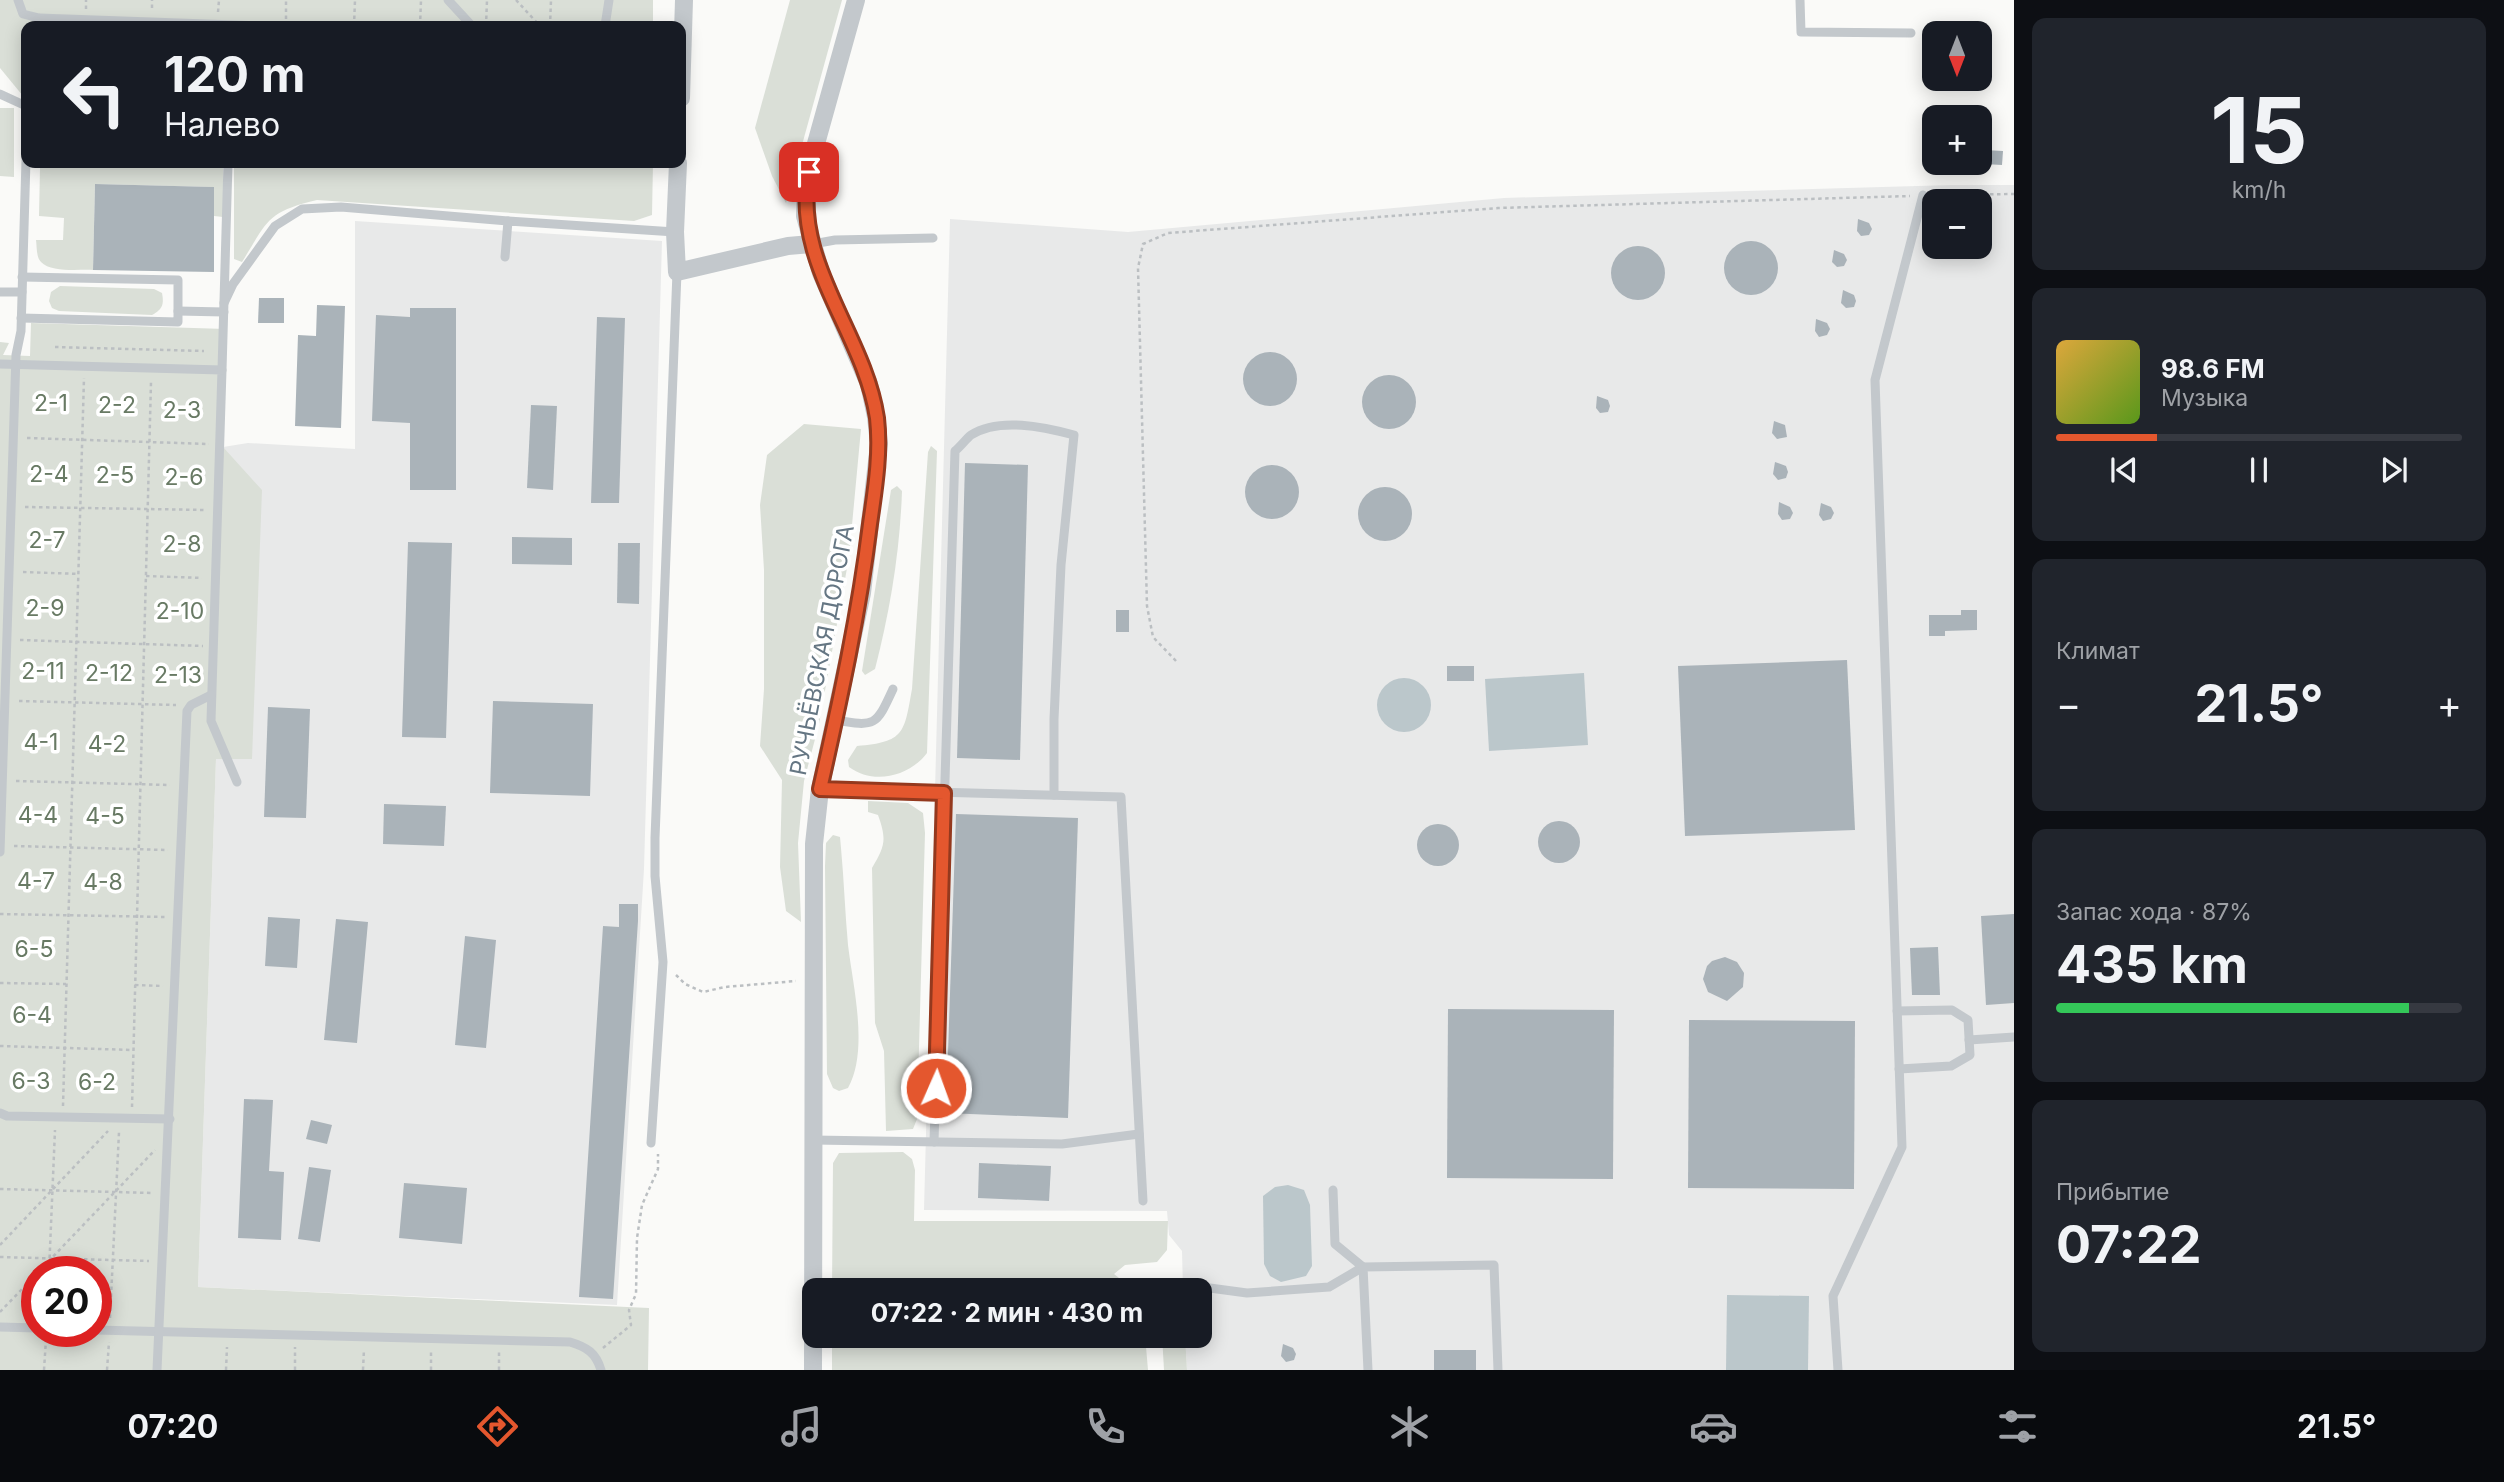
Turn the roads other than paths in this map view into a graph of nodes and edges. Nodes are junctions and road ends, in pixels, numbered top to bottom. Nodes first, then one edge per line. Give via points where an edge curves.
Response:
1 (18, 0) edge
2 (448, 0) edge
3 (609, 0) edge
4 (684, 0) edge
5 (856, 0) edge
6 (1800, 0) edge
7 (123, 21) edge
8 (467, 21) edge
9 (607, 21) edge
10 (683, 21) edge
11 (1912, 33) dead end
12 (0, 94) edge
13 (21, 104) edge
14 (26, 168) edge
15 (228, 168) edge
16 (678, 168) edge
17 (1922, 199) edge
18 (508, 221) junction
19 (675, 232) junction
20 (933, 238) dead end
21 (811, 244) junction
22 (505, 257) dead end
23 (677, 272) junction
24 (22, 277) junction
25 (0, 292) edge
26 (22, 292) junction
27 (224, 308) junction
28 (178, 311) junction
29 (21, 318) junction
30 (0, 364) edge
31 (15, 365) junction
32 (222, 370) junction
33 (893, 689) dead end
34 (211, 695) junction
35 (835, 720) junction
36 (237, 782) dead end
37 (820, 789) junction
38 (944, 793) junction
39 (1054, 795) junction
40 (0, 846) edge
41 (0, 852) edge
42 (1897, 1011) junction
43 (2014, 1037) edge
44 (1969, 1040) junction
45 (1899, 1069) junction
46 (0, 1113) edge
47 (170, 1119) junction
48 (1139, 1134) junction
49 (812, 1140) junction
50 (934, 1142) junction
51 (651, 1143) road end
52 (1333, 1190) dead end
53 (1143, 1201) dead end
54 (1363, 1267) junction
55 (1212, 1290) edge
56 (0, 1327) edge
57 (21, 1328) edge
58 (112, 1330) edge
59 (159, 1332) junction
60 (157, 1370) edge
61 (601, 1370) edge
62 (813, 1370) edge
63 (1368, 1370) edge
64 (1498, 1370) edge
65 (1838, 1370) edge

1 - 7 lane via 23,14 39,18
2 - 8 lane
3 - 9 lane
4 - 10 street
5 - 21 street, РУЧЬЁВСКАЯ ДОРОГА via 806,186 805,216
6 - 11 lane via 1801,32
12 - 13 lane
14 - 24 lane
15 - 27 lane
16 - 19 street
17 - 42 lane via 1875,380
18 - 19 lane
18 - 22 lane
18 - 27 lane via 341,207 302,209 275,226 233,284
19 - 23 street
20 - 21 lane
21 - 23 street
21 - 35 street, РУЧЬЁВСКАЯ ДОРОГА via 869,384 879,444 862,593
23 - 51 lane via 655,838 663,962
24 - 26 lane
24 - 28 lane via 178,280
25 - 26 lane
26 - 29 lane
27 - 28 lane
27 - 32 lane
28 - 29 lane via 178,322
29 - 31 lane
30 - 31 lane
31 - 32 lane
31 - 40 lane
32 - 34 lane
33 - 35 lane via 881,716 871,723
34 - 36 lane via 211,721
34 - 47 lane via 187,711
35 - 37 street, РУЧЬЁВСКАЯ ДОРОГА
37 - 38 lane
37 - 49 street, РУЧЬЁВСКАЯ ДОРОГА via 814,844
38 - 39 lane
38 - 39 lane via 956,450 971,435 1009,426 1074,435 1061,565
38 - 50 lane
39 - 48 lane via 1121,797
40 - 41 lane
42 - 44 lane via 1952,1010 1968,1020
42 - 45 lane
43 - 44 lane
44 - 45 lane via 1970,1055 1951,1066
45 - 65 lane via 1902,1147 1833,1296
46 - 47 lane
47 - 59 lane
48 - 50 lane via 1062,1144
48 - 53 lane
49 - 50 lane
49 - 62 street, РУЧЬЁВСКАЯ ДОРОГА
52 - 54 lane via 1335,1244
54 - 55 lane via 1329,1286 1247,1293
54 - 63 lane
54 - 64 lane via 1494,1265
56 - 57 lane
58 - 59 lane
59 - 60 lane
59 - 61 lane via 570,1342 595,1355

